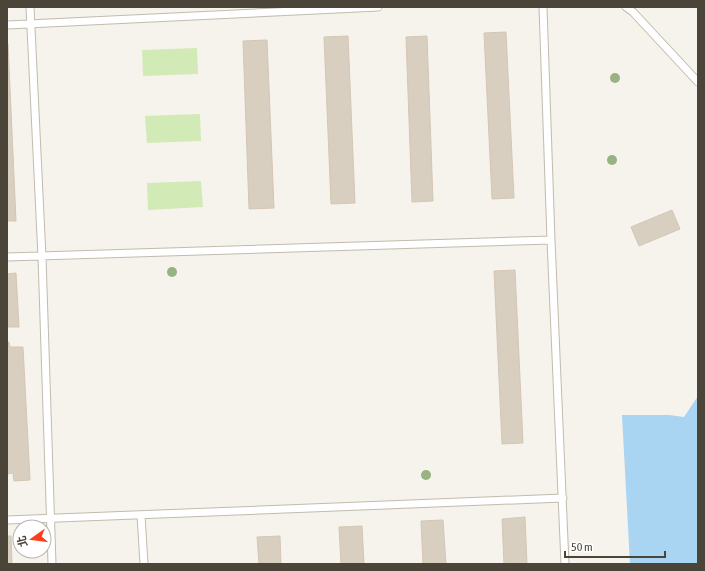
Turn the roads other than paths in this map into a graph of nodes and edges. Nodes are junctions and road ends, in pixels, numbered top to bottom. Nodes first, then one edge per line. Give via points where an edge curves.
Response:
1 (30, 7) edge
2 (378, 7) edge
3 (543, 7) edge
4 (626, 7) edge
5 (31, 24) junction
6 (7, 25) edge
7 (698, 82) edge
8 (551, 240) junction
9 (7, 257) edge
10 (42, 257) junction
11 (563, 498) junction
12 (141, 514) junction
13 (50, 518) junction
14 (7, 520) edge
15 (52, 564) edge
16 (144, 564) edge
17 (565, 564) edge

1 - 5 lane
2 - 5 lane
3 - 8 lane
4 - 7 lane
5 - 6 lane
5 - 10 lane
8 - 10 lane
8 - 11 lane
9 - 10 lane
10 - 13 lane
11 - 12 lane
11 - 17 lane
12 - 13 lane
12 - 16 lane
13 - 14 lane
13 - 15 lane

